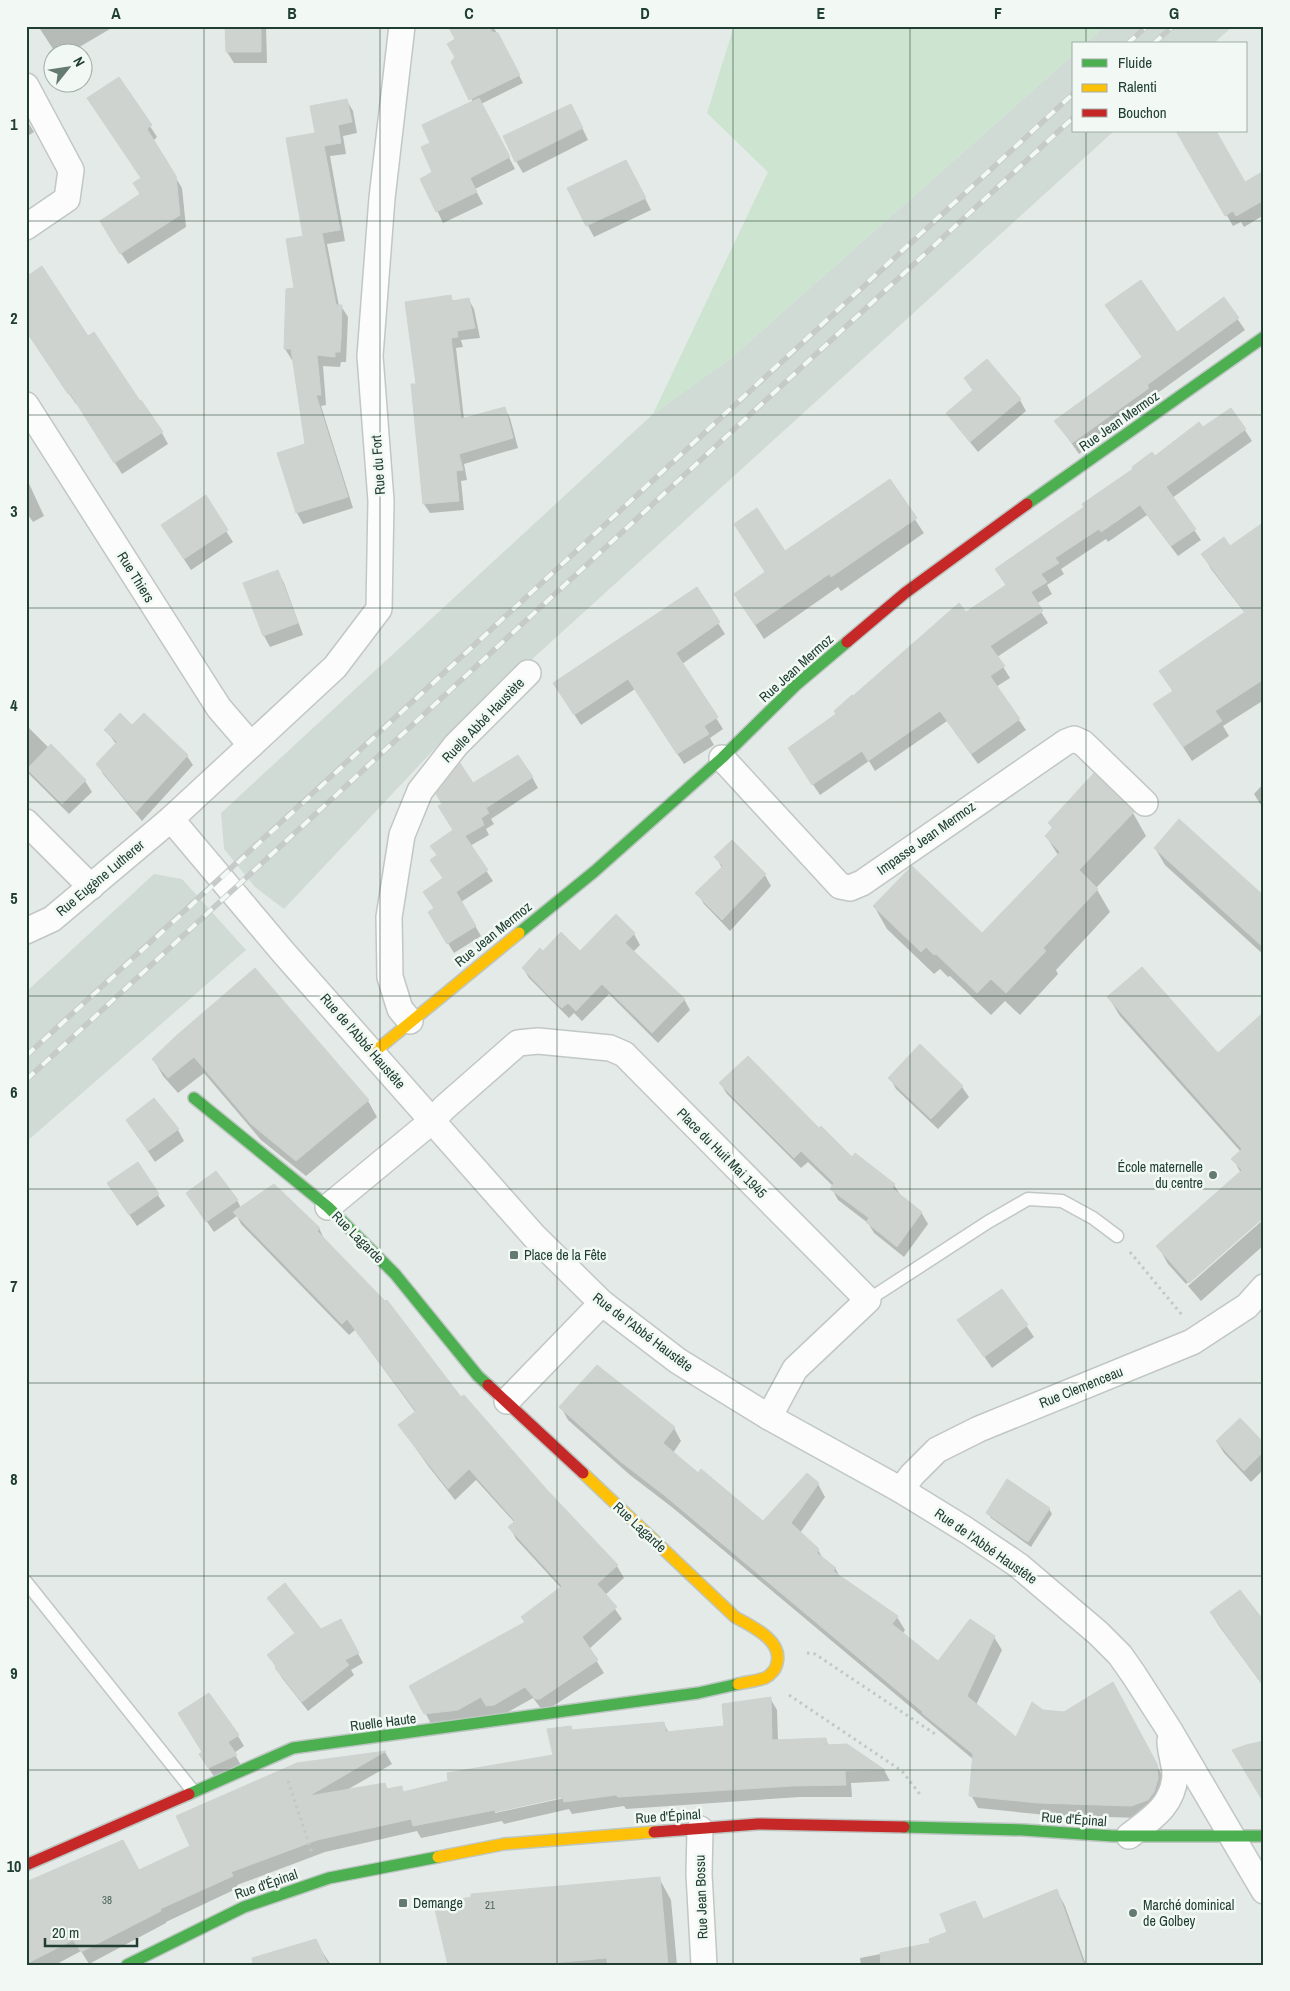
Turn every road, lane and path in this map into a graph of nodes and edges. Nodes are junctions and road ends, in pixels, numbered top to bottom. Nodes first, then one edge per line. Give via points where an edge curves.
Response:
1 (402, 26) edge
2 (26, 86) edge
3 (26, 227) edge
4 (1264, 337) edge
5 (26, 405) edge
6 (528, 673) dead end
7 (251, 745) junction
8 (722, 758) junction
9 (1145, 803) dead end
10 (170, 819) junction
11 (26, 822) edge
12 (91, 887) junction
13 (26, 931) edge
14 (410, 1021) junction
15 (373, 1053) junction
16 (194, 1098) dead end
17 (432, 1121) junction
18 (328, 1208) junction
19 (1117, 1236) joint
20 (1264, 1287) edge
21 (868, 1300) junction
22 (602, 1303) junction
23 (1192, 1342) junction
24 (507, 1401) junction
25 (769, 1417) junction
26 (900, 1490) junction
27 (26, 1582) edge
28 (777, 1648) junction
29 (764, 1678) junction
30 (1170, 1731) junction
31 (935, 1734) dead end
32 (279, 1754) junction
33 (902, 1771) dead end
34 (194, 1791) junction
35 (700, 1829) junction
36 (1129, 1836) junction
37 (1264, 1836) edge
38 (1232, 1837) junction
39 (26, 1865) edge
40 (321, 1881) junction
41 (1264, 1891) edge
42 (127, 1965) edge
43 (704, 1965) edge

1 - 7 street, Rue du Fort via 382,198 370,356 381,501 379,609 335,667
2 - 3 street via 71,170 67,199
4 - 8 street, Rue Jean Mermoz via 905,593 796,685
5 - 7 street, Rue Thiers via 219,708
6 - 14 street, Ruelle Abbé Haustète via 456,745 420,791 402,835 389,917 390,977 400,1008
7 - 10 street, Rue du Fort
8 - 9 street, Impasse Jean Mermoz via 840,886 850,888 1074,739 1083,742
8 - 14 street, Rue Jean Mermoz via 595,871
10 - 12 street, Rue Eugène Lutherer
10 - 15 street, Rue de l'Abbé Haustête
11 - 12 street
12 - 13 street, Rue Eugène Lutherer via 52,919
14 - 15 street, Rue Jean Mermoz
15 - 17 street, Rue de l'Abbé Haustête
16 - 18 street, Rue Lagarde
17 - 18 street, Rue Lagarde
17 - 21 street, Place du Huit Mai 1945 via 518,1043 538,1040 610,1048 624,1054
17 - 22 street, Rue de l'Abbé Haustête via 534,1236
18 - 24 street, Rue Lagarde via 395,1274 478,1376
19 - 21 lane via 1062,1201 1028,1199
19 - 23 path via 1187,1322
20 - 23 street, Rue Clemenceau via 1247,1306
21 - 25 street via 795,1369
22 - 24 street
22 - 25 street, Rue de l'Abbé Haustête via 678,1361
23 - 26 street, Rue Clemenceau via 979,1429 937,1450
24 - 28 street, Rue Lagarde via 735,1617 763,1633
25 - 26 street, Rue de l'Abbé Haustête
26 - 30 street, Rue de l'Abbé Haustête via 1018,1565 1098,1633 1120,1655
27 - 34 lane
28 - 29 street via 779,1662 772,1674
28 - 31 path via 815,1654
29 - 32 street, Ruelle Haute via 698,1693 293,1748
29 - 33 path
30 - 36 street, Rue de l'Abbé Haustête via 1175,1776 1170,1800
30 - 38 street, Rue de l'Abbé Haustête
32 - 34 street, Ruelle Haute
32 - 40 path
34 - 39 street, Ruelle Haute
35 - 36 street, Rue d'Épinal via 758,1824 1023,1830
35 - 40 street, Rue d'Épinal via 504,1844
35 - 43 street, Rue Jean Bossu
36 - 38 street, Rue d'Épinal
37 - 38 street, Rue d'Épinal
38 - 41 street, Rue de l'Abbé Haustête
40 - 42 street, Rue d'Épinal via 244,1907

